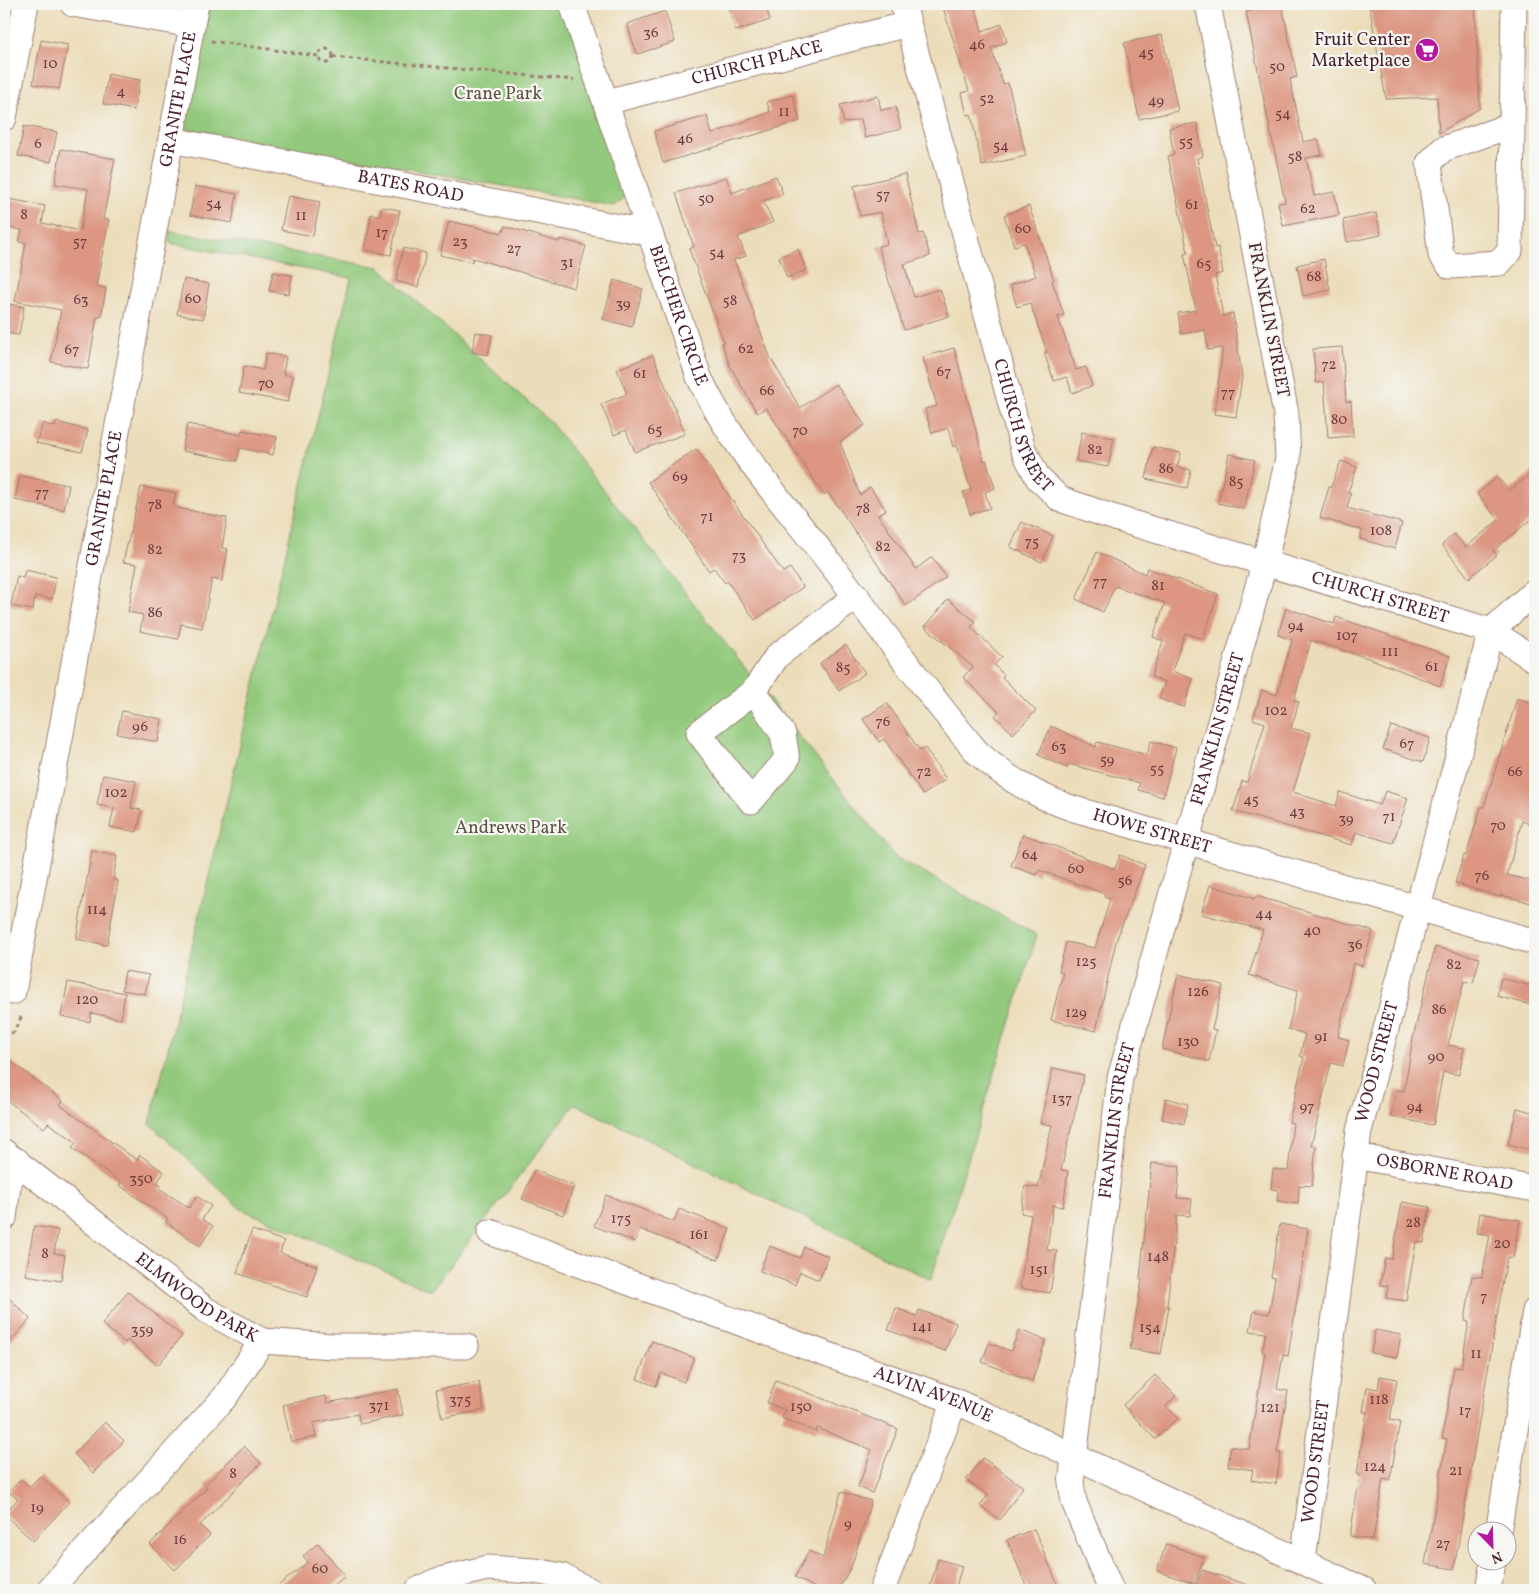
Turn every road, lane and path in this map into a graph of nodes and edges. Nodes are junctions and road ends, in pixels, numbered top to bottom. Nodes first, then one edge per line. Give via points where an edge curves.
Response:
1 (26, 4) edge
2 (72, 4) edge
3 (572, 4) edge
4 (1208, 4) edge
5 (1514, 4) edge
6 (194, 14) edge
7 (906, 14) edge
8 (318, 56) junction
9 (333, 57) junction
10 (602, 92) junction
11 (4, 118) edge
12 (1512, 125) junction
13 (171, 140) junction
14 (650, 233) junction
15 (1265, 561) junction
16 (1535, 591) edge
17 (855, 594) junction
18 (1491, 631) junction
19 (1535, 660) edge
20 (754, 692) dead end
21 (1188, 842) junction
22 (1418, 909) junction
23 (1535, 942) edge
24 (19, 1001) joint
25 (4, 1037) edge
26 (10, 1156) edge
27 (1355, 1156) junction
28 (1535, 1189) edge
29 (4, 1218) edge
30 (490, 1232) dead end
31 (1535, 1311) edge
32 (262, 1341) junction
33 (466, 1346) dead end
34 (955, 1401) junction
35 (1073, 1454) junction
36 (1500, 1522) edge
37 (1303, 1561) junction
38 (1491, 1572) edge
39 (535, 1581) edge
40 (49, 1590) edge
41 (418, 1590) edge
42 (589, 1590) edge
43 (882, 1590) edge
44 (1111, 1590) edge
45 (1364, 1590) edge
46 (1488, 1590) edge

1 - 11 street
2 - 6 street
3 - 10 street, BELCHER CIRCLE
4 - 15 street, FRANKLIN STREET via 1286,414 1288,459
5 - 12 street
6 - 8 path via 209,41
6 - 13 street, GRANITE PLACE
7 - 10 street, CHURCH PLACE
7 - 15 street, CHURCH STREET via 1023,449 1038,478 1060,499
8 - 9 path via 324,63
8 - 9 path via 326,48
9 - 10 path
10 - 14 street, BELCHER CIRCLE
12 - 12 street via 1510,251 1499,263 1450,266 1440,255 1429,162 1443,149
13 - 14 street, BATES ROAD
13 - 24 street, GRANITE PLACE
14 - 17 street, BELCHER CIRCLE via 699,377 710,400 731,434
15 - 18 street, CHURCH STREET
15 - 21 street, FRANKLIN STREET
16 - 18 street
17 - 20 street via 776,656
17 - 21 street, HOWE STREET via 977,752 1006,777 1043,798
18 - 19 street, CHURCH STREET
18 - 22 street, WOOD STREET
21 - 22 street, HOWE STREET
21 - 35 street, FRANKLIN STREET via 1120,1078
22 - 23 street, HOWE STREET
22 - 27 street, WOOD STREET via 1359,1130
24 - 25 path via 14,1032
26 - 29 street
26 - 32 street, ELMWOOD PARK via 206,1310
27 - 28 street, OSBORNE ROAD
27 - 37 street, WOOD STREET
30 - 34 street, ALVIN AVENUE
31 - 36 street
32 - 33 street via 333,1346
32 - 40 street, ELMWOOD PARK via 225,1397
34 - 35 street, ALVIN AVENUE
34 - 43 street
35 - 37 street, ALVIN AVENUE
35 - 44 street, FRANKLIN STREET via 1071,1483 1074,1502
37 - 45 street, ALVIN AVENUE
38 - 46 street
39 - 41 street via 487,1568 436,1581
39 - 42 street via 561,1576

